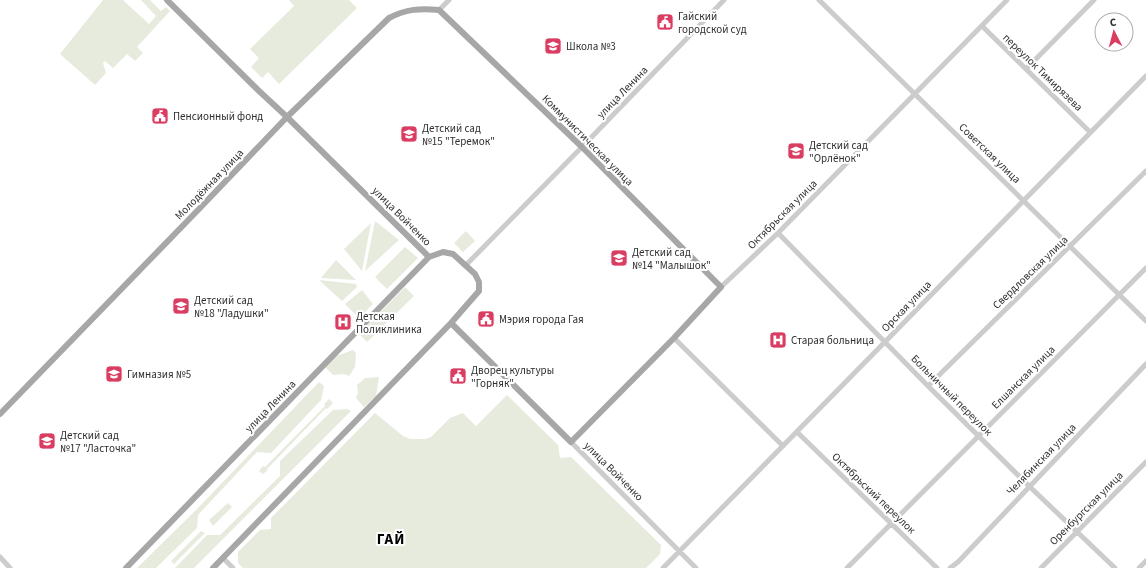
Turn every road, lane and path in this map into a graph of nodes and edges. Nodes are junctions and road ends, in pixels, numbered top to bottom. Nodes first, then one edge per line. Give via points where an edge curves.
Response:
1 (167, 0) edge
2 (449, 0) edge
3 (724, 0) edge
4 (819, 0) edge
5 (1007, 0) edge
6 (1094, 0) edge
7 (439, 10) junction
8 (982, 26) junction
9 (1026, 69) junction
10 (1146, 76) edge
11 (915, 94) junction
12 (288, 117) junction
13 (1090, 132) junction
14 (582, 147) junction
15 (1146, 171) edge
16 (1024, 200) junction
17 (778, 233) junction
18 (1070, 247) junction
19 (429, 258) junction
20 (466, 265) junction
21 (1146, 268) edge
22 (721, 287) junction
23 (1119, 295) junction
24 (1146, 321) edge
25 (451, 323) junction
26 (674, 338) junction
27 (885, 342) junction
28 (1146, 364) edge
29 (928, 386) junction
30 (0, 414) edge
31 (797, 432) junction
32 (978, 436) junction
33 (571, 442) junction
34 (783, 446) junction
35 (1146, 462) edge
36 (1029, 486) junction
37 (892, 524) junction
38 (1077, 531) junction
39 (679, 551) junction
40 (0, 558) edge
41 (223, 558) junction
42 (1146, 561) edge
43 (10, 568) edge
44 (126, 568) edge
45 (213, 568) edge
46 (232, 568) edge
47 (663, 568) edge
48 (696, 568) edge
49 (847, 568) edge
50 (937, 568) edge
51 (950, 568) edge
52 (1040, 568) edge
53 (1115, 568) edge
54 (1139, 568) edge

1 - 12 main road, улица Войченко
2 - 7 street
3 - 14 street, улица Ленина
4 - 11 street, Советская улица
5 - 8 street, Октябрьская улица
6 - 9 street
7 - 12 main road, Молодёжная улица via 412,9 390,18
7 - 14 main road, Коммунистическая улица
8 - 9 street, переулок Тимирязева
8 - 11 street, Октябрьская улица
9 - 13 street, переулок Тимирязева
10 - 13 street, Орская улица
11 - 16 street, Советская улица
11 - 17 street, Октябрьская улица
12 - 19 main road, улица Войченко
12 - 30 main road, Молодёжная улица
13 - 16 street, Орская улица
14 - 20 street, улица Ленина
14 - 22 main road, Коммунистическая улица
15 - 18 street, Свердловская улица
16 - 18 street, Советская улица
16 - 27 street, Орская улица
17 - 22 street, Октябрьская улица
17 - 27 street, Больничный переулок
18 - 23 street, Советская улица
18 - 29 street, Свердловская улица
19 - 20 main road, улица Войченко via 443,252 449,253
19 - 44 main road, улица Ленина
20 - 25 main road, улица Войченко via 478,279 479,291
21 - 23 street, Елшанская улица
22 - 26 main road, Октябрьская улица
23 - 24 street, Советская улица
23 - 32 street, Елшанская улица
25 - 33 main road, улица Войченко
25 - 41 main road
26 - 33 main road, Октябрьская улица
26 - 34 street
27 - 29 street, Больничный переулок
27 - 31 street, Орская улица
28 - 36 street, Челябинская улица
29 - 32 street, Больничный переулок
31 - 34 street, Орская улица
31 - 37 street, Октябрьский переулок
32 - 36 street, Больничный переулок
32 - 37 street, Елшанская улица
33 - 39 street, улица Войченко
34 - 39 street, Орская улица
35 - 38 street, Оренбургская улица
36 - 38 street, Больничный переулок
36 - 51 street, Челябинская улица
37 - 49 street, Елшанская улица
37 - 50 street, Октябрьский переулок
38 - 52 street, Оренбургская улица
38 - 53 street, Больничный переулок
39 - 47 street, Орская улица
39 - 48 street, улица Войченко
40 - 43 street
41 - 45 main road
41 - 46 street
42 - 54 street

